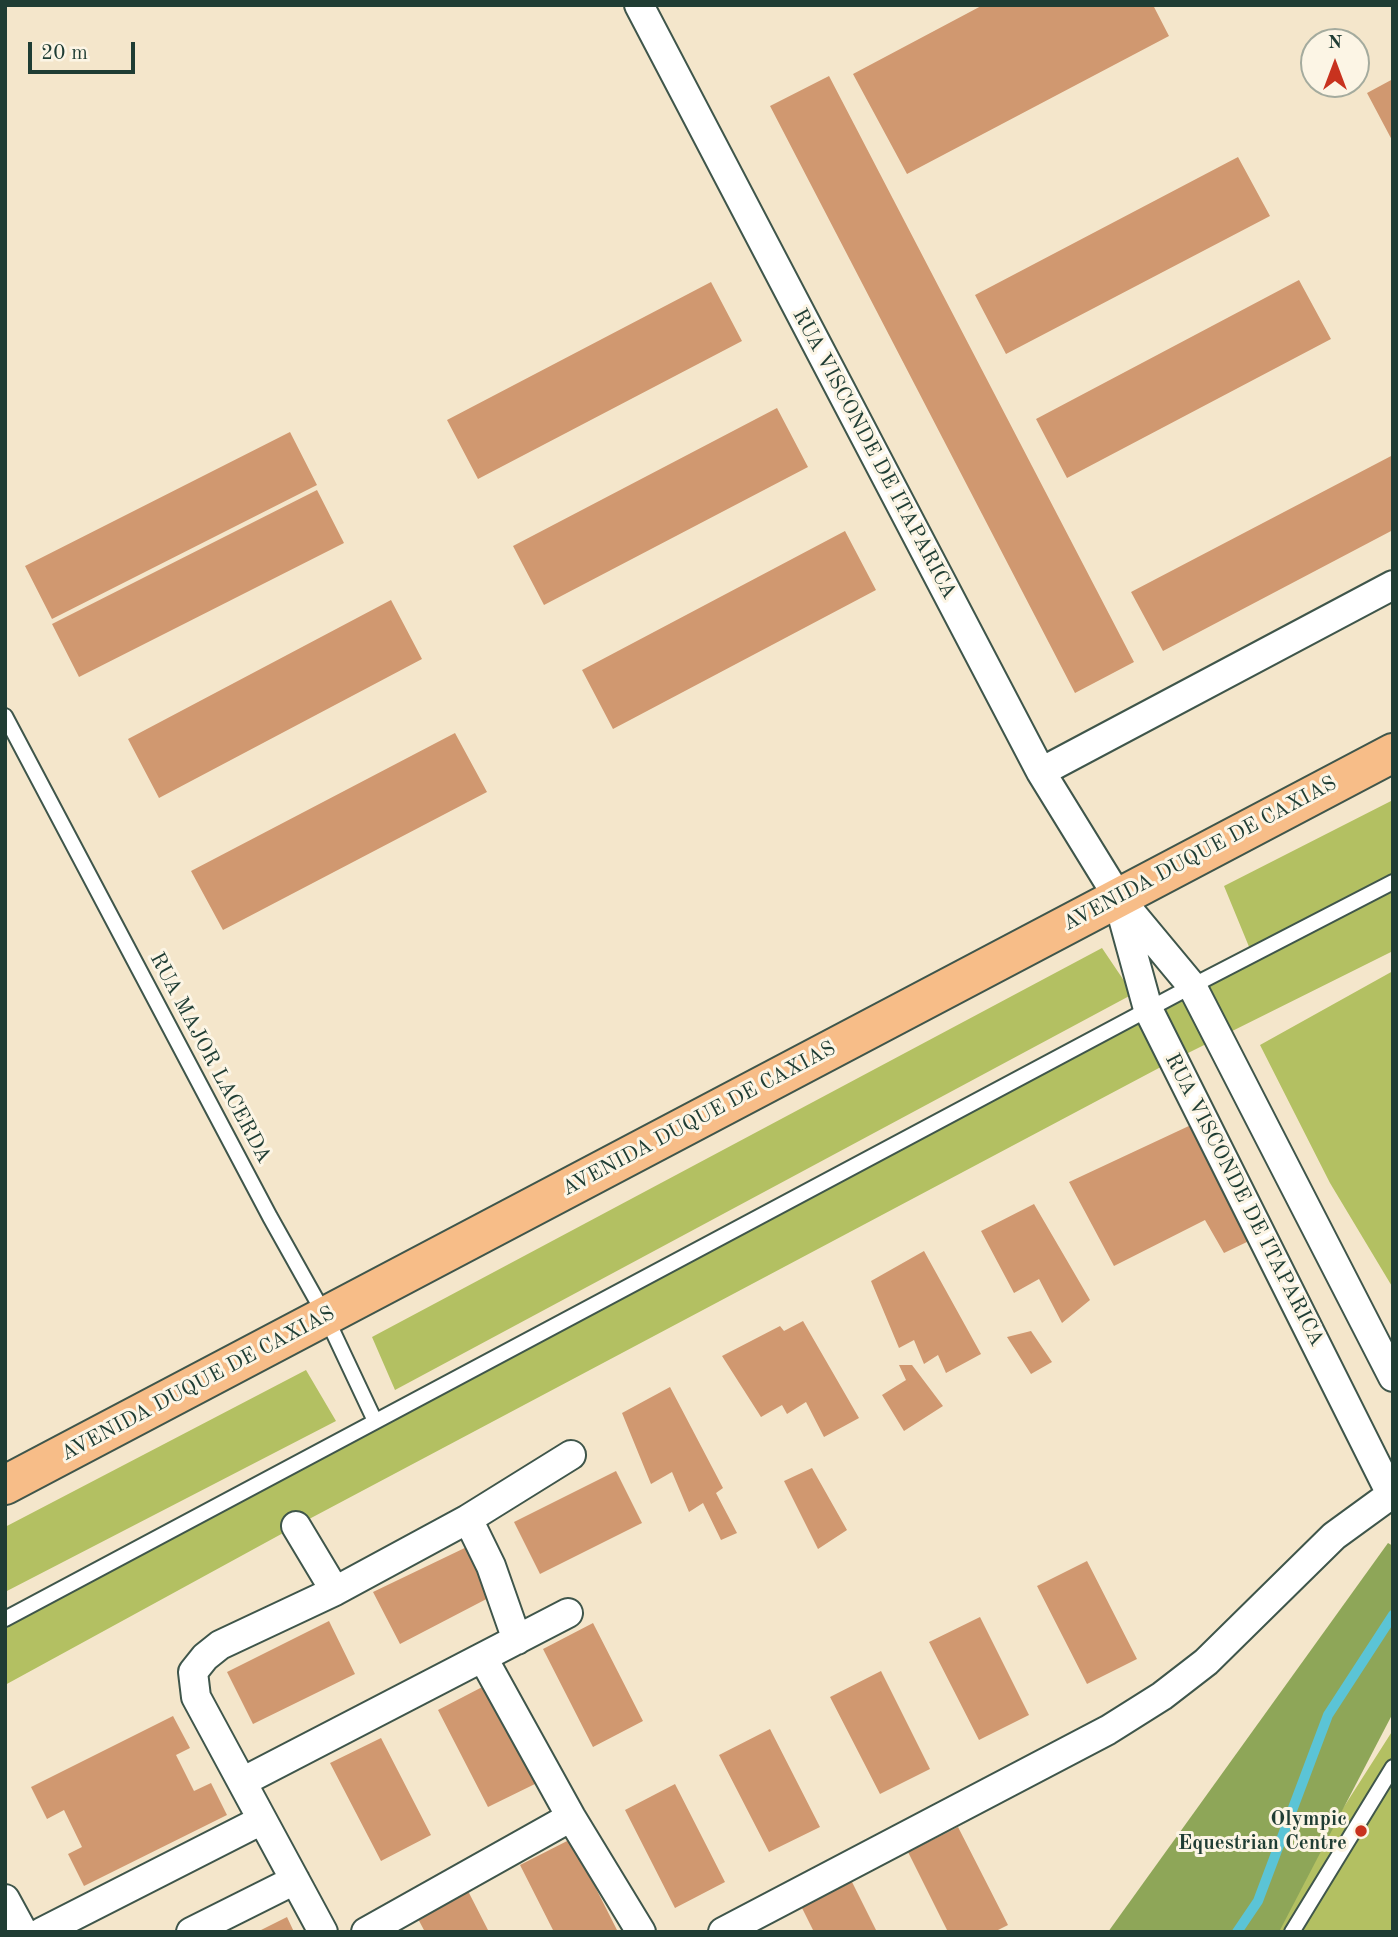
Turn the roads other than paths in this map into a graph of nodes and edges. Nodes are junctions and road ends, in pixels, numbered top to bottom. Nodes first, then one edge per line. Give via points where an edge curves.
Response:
1 (639, 5) edge
2 (1393, 585) edge
3 (5, 716) edge
4 (1393, 752) edge
5 (1041, 772) junction
6 (1393, 882) edge
7 (1118, 897) junction
8 (1192, 986) junction
9 (1149, 1009) junction
10 (326, 1317) junction
11 (1393, 1377) edge
12 (375, 1421) junction
13 (571, 1455) dead end
14 (5, 1485) edge
15 (1392, 1494) edge
16 (467, 1519) junction
17 (296, 1526) dead end
18 (335, 1591) junction
19 (568, 1613) dead end
20 (5, 1619) edge
21 (517, 1640) junction
22 (483, 1658) junction
23 (1393, 1767) edge
24 (242, 1782) junction
25 (571, 1817) junction
26 (262, 1820) junction
27 (295, 1880) junction
28 (5, 1899) edge
29 (23, 1932) edge
30 (42, 1932) edge
31 (191, 1932) edge
32 (323, 1932) edge
33 (366, 1932) edge
34 (641, 1932) edge
35 (723, 1932) edge
36 (1292, 1932) edge

1 - 5 street, RUA VISCONDE DE ITAPARICA
2 - 5 street
3 - 10 lane, RUA MAJOR LACERDA
4 - 7 main road, AVENIDA DUQUE DE CAXIAS
5 - 7 street, RUA VISCONDE DE ITAPARICA
6 - 8 lane
7 - 8 street, RUA VISCONDE DE ITAPARICA
7 - 9 street, RUA VISCONDE DE ITAPARICA
7 - 10 main road, AVENIDA DUQUE DE CAXIAS
8 - 9 lane
8 - 11 street, RUA VISCONDE DE ITAPARICA
9 - 12 lane
9 - 15 street, RUA VISCONDE DE ITAPARICA
10 - 12 lane, RUA MAJOR LACERDA
10 - 14 main road, AVENIDA DUQUE DE CAXIAS
12 - 20 lane
13 - 16 street
15 - 35 street via 1334,1536 1206,1662 1162,1696 1108,1730
16 - 18 street
16 - 21 street via 491,1566
17 - 18 street
18 - 24 street via 220,1645 193,1672 196,1697
19 - 21 street
21 - 22 street
22 - 24 street
22 - 25 street
23 - 36 lane
24 - 26 street
25 - 33 street
25 - 34 street
26 - 27 street
26 - 30 street
27 - 31 street
27 - 32 street
28 - 29 street

